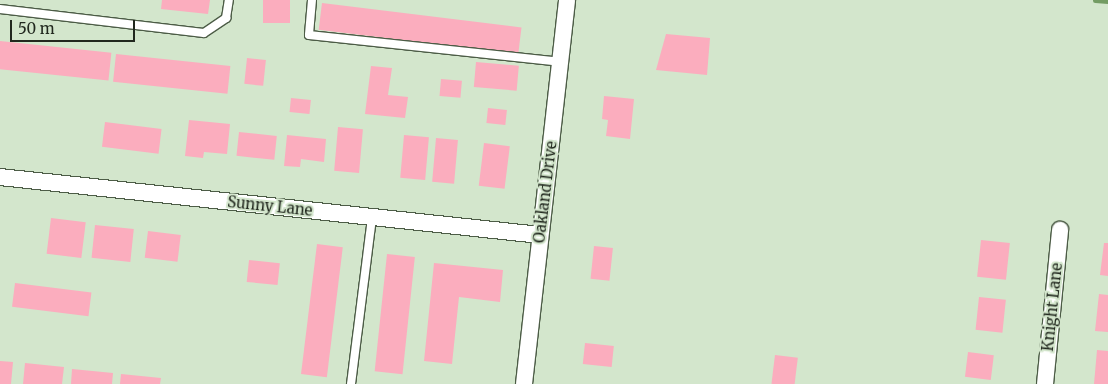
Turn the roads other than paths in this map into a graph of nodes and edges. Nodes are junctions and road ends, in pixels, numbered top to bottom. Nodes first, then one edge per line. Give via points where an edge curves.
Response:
1 (229, 0) edge
2 (312, 0) edge
3 (567, 0) edge
4 (0, 9) edge
5 (560, 62) junction
6 (0, 177) edge
7 (372, 217) junction
8 (1060, 230) dead end
9 (540, 235) junction
10 (351, 384) edge
11 (524, 384) edge
12 (1045, 384) edge

1 - 4 lane via 220,25 204,33
2 - 5 lane via 309,35
3 - 5 street, Oakland Drive
5 - 9 street, Oakland Drive
6 - 7 street, Sunny Lane
7 - 9 street, Sunny Lane
7 - 10 lane
8 - 12 street, Knight Lane
9 - 11 street, Oakland Drive

